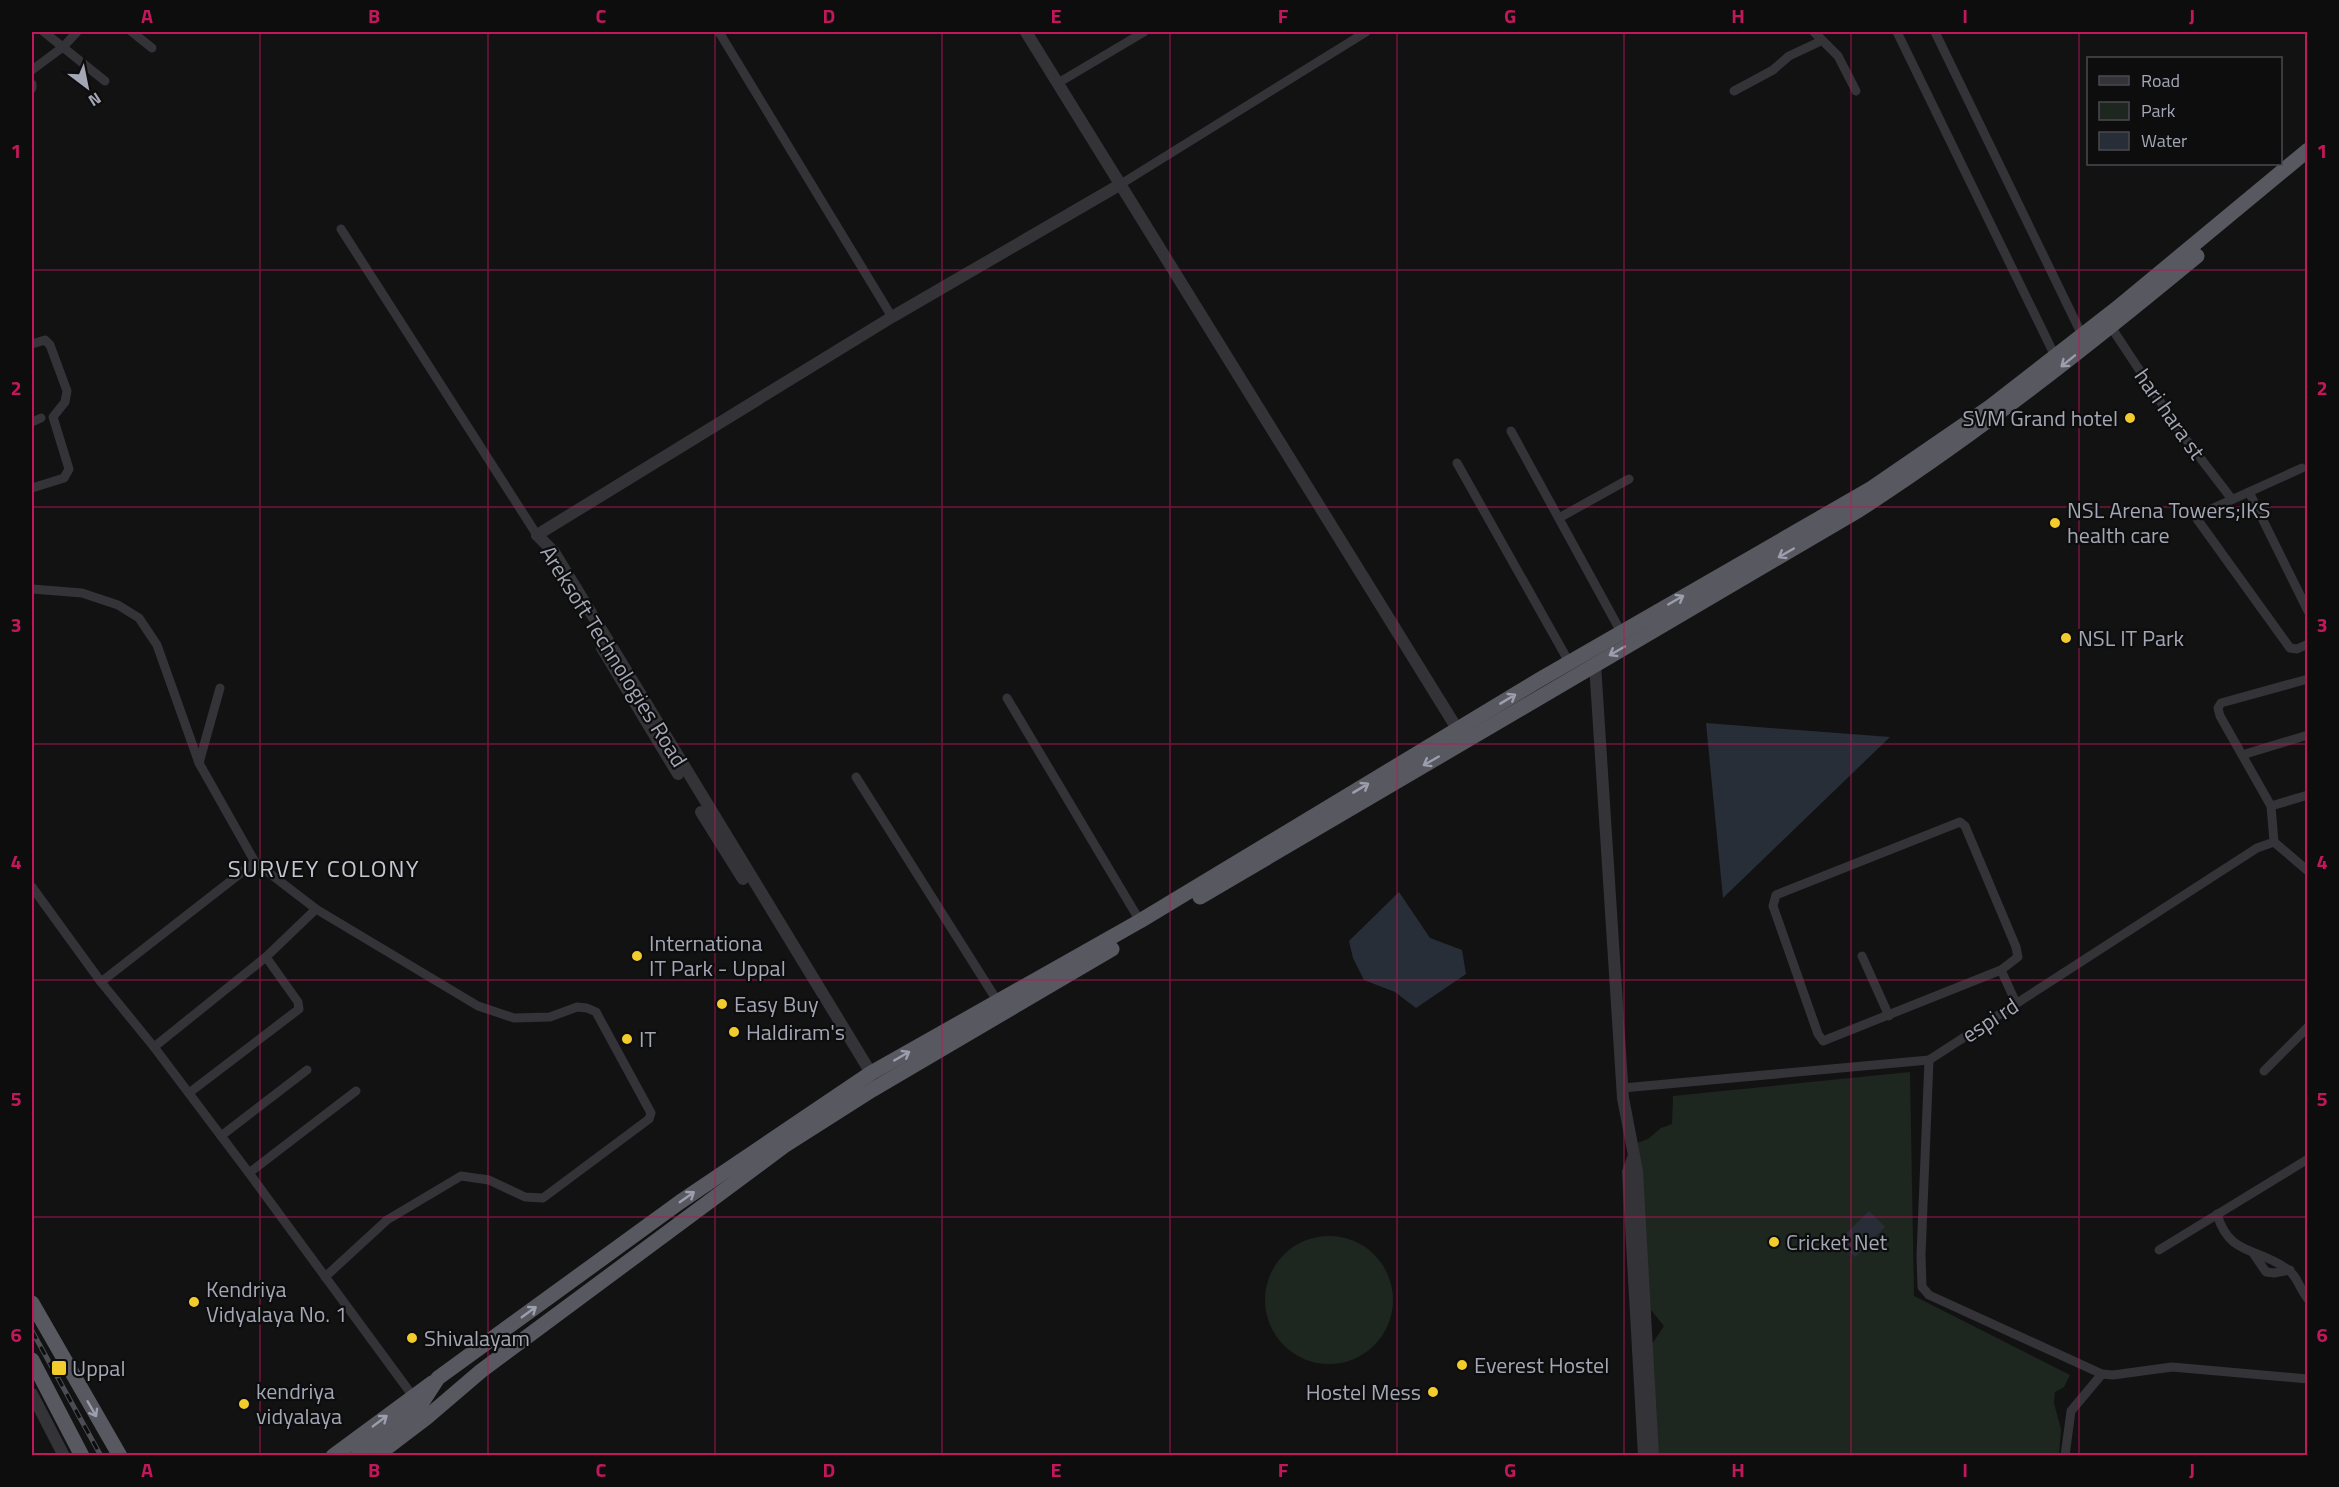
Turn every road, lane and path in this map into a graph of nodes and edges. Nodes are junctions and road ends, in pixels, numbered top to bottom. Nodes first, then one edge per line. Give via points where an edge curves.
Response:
1 (44, 32) edge
2 (77, 32) edge
3 (132, 32) edge
4 (719, 32) edge
5 (1026, 32) edge
6 (1144, 32) edge
7 (1366, 32) edge
8 (1814, 32) edge
9 (1896, 32) edge
10 (1935, 32) edge
11 (1821, 40) junction
12 (63, 47) junction
13 (152, 48) dead end
14 (32, 69) edge
15 (105, 81) dead end
16 (1058, 83) junction
17 (1734, 91) dead end
18 (1856, 91) dead end
19 (2307, 150) edge
20 (2307, 163) edge
21 (1121, 184) junction
22 (341, 229) dead end
23 (892, 317) junction
24 (2111, 327) junction
25 (2082, 335) junction
26 (32, 344) edge
27 (2055, 356) junction
28 (1985, 417) junction
29 (41, 418) dead end
30 (32, 422) edge
31 (1512, 431) dead end
32 (1457, 463) dead end
33 (2305, 467) edge
34 (1629, 479) dead end
35 (2307, 479) edge
36 (32, 488) edge
37 (2249, 492) junction
38 (2231, 498) junction
39 (1559, 518) junction
40 (537, 535) junction
41 (32, 589) edge
42 (2307, 611) edge
43 (1621, 632) junction
44 (2307, 644) edge
45 (1592, 657) junction
46 (1569, 662) junction
47 (2307, 679) edge
48 (220, 688) dead end
49 (1007, 698) dead end
50 (1461, 735) junction
51 (2307, 735) edge
52 (2242, 754) junction
53 (200, 763) junction
54 (856, 777) dead end
55 (2307, 795) edge
56 (2271, 806) junction
57 (2274, 842) junction
58 (255, 862) junction
59 (2307, 872) edge
60 (32, 887) edge
61 (316, 909) junction
62 (1140, 921) junction
63 (1862, 956) dead end
64 (266, 957) junction
65 (2001, 970) junction
66 (101, 982) junction
67 (998, 1002) junction
68 (2016, 1003) junction
69 (1889, 1016) junction
70 (2307, 1027) edge
71 (154, 1047) junction
72 (1929, 1060) junction
73 (307, 1070) dead end
74 (2264, 1071) dead end
75 (868, 1076) junction
76 (1623, 1088) junction
77 (356, 1091) dead end
78 (189, 1094) junction
79 (221, 1136) junction
80 (1633, 1158) junction
81 (2307, 1159) edge
82 (249, 1173) junction
83 (2217, 1214) junction
84 (2159, 1250) dead end
85 (325, 1277) junction
86 (2307, 1299) edge
87 (32, 1303) edge
88 (32, 1360) edge
89 (2102, 1374) junction
90 (2307, 1379) edge
91 (32, 1394) edge
92 (416, 1401) junction
93 (64, 1455) edge
94 (82, 1455) edge
95 (120, 1455) edge
96 (333, 1455) edge
97 (357, 1455) edge
98 (376, 1455) edge
99 (1644, 1455) edge
100 (1653, 1455) edge
101 (2065, 1455) edge

1 - 12 street
2 - 12 street
3 - 13 street
4 - 23 street
5 - 16 street
6 - 16 street
7 - 21 street
8 - 11 street
9 - 27 street
10 - 25 street
11 - 17 street
11 - 18 street via 1838,56
12 - 14 street
12 - 15 street
16 - 21 street
19 - 25 highway
20 - 24 highway
21 - 23 street
21 - 50 street
22 - 40 street
23 - 40 street
24 -> 28 highway
24 - 38 street, hari hara st via 2181,434
25 - 27 highway
26 - 36 street via 45,340 50,345 67,391 65,402 53,417 69,469 64,478
27 - 28 highway
43 -> 28 highway via 1866,492
28 -> 45 highway via 1936,460 1854,513
29 - 30 street
31 - 39 street
32 - 46 street
33 - 35 street
33 - 37 street
34 - 39 street
37 - 38 street
37 - 42 street
38 - 44 street via 2200,514 2199,522 2290,648
39 - 43 street
40 - 75 street, Areksoft Technologies Road via 554,552
41 - 53 street via 82,593 118,605 139,618 157,645
43 - 45 highway
45 - 46 highway
45 - 50 highway
45 - 76 street
50 -> 46 highway
47 - 52 street via 2222,703 2218,711
48 - 53 street
49 - 62 street
62 -> 50 highway
50 -> 98 highway via 784,1146 481,1371
51 - 52 street
52 - 56 street
53 - 58 street
54 - 67 street
55 - 56 street
56 - 57 street
57 - 59 street
57 - 68 street, espi rd via 2257,848
58 - 61 street
58 - 66 street
60 - 66 street
61 - 64 street
61 - 85 street via 478,1006 514,1018 550,1017 577,1007 596,1012 651,1113 649,1119 543,1198 525,1197 489,1180 461,1176 387,1220
62 - 67 highway
63 - 69 street
64 - 71 street
64 - 78 street via 299,1009
65 - 68 street
65 - 69 street
65 - 69 street via 2018,957 2016,947 1960,822 1776,895 1776,918 1823,1041
66 - 71 street
75 -> 67 highway
68 - 72 street, espi rd
70 - 74 street
71 - 78 street
72 - 76 street, espi rd
72 - 89 street via 1922,1287 1929,1295
73 - 79 street
92 -> 75 highway via 438,1378 680,1202
76 - 80 street
77 - 82 street
78 - 79 street
79 - 82 street
80 - 99 street via 1628,1172
80 - 100 street via 1637,1172
81 - 83 street
82 - 85 street
83 - 84 street
83 - 86 street via 2226,1237 2290,1270
85 - 92 street
87 -> 95 highway
88 - 94 highway
89 - 90 street via 2113,1376 2172,1367
89 - 101 street via 2072,1411
91 - 93 street
96 -> 92 highway
92 - 97 highway via 416,1412

